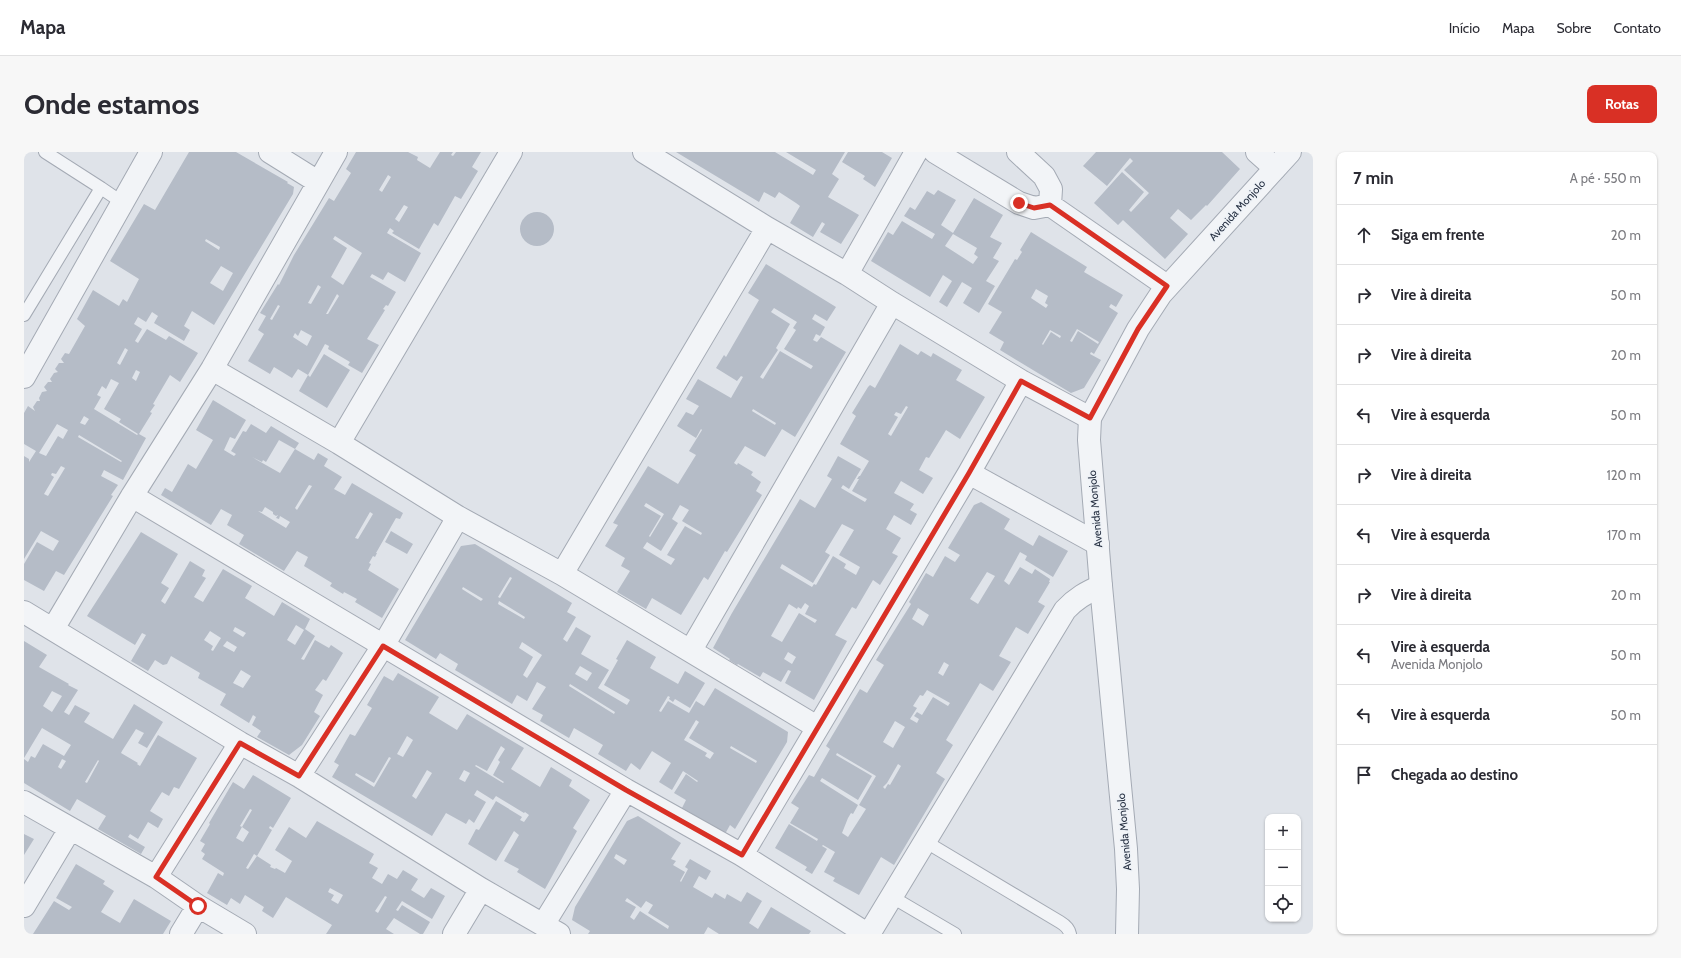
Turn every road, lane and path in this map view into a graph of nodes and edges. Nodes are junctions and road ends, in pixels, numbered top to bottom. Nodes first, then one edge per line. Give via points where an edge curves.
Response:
1 (45, 152) edge
2 (151, 152) edge
3 (270, 152) edge
4 (336, 152) edge
5 (511, 152) edge
6 (644, 152) edge
7 (916, 152) edge
8 (935, 152) edge
9 (1018, 152) edge
10 (1257, 152) edge
11 (1290, 152) edge
12 (1275, 168) junction
13 (318, 182) junction
14 (101, 188) junction
15 (123, 203) junction
16 (1050, 205) junction
17 (767, 228) junction
18 (847, 274) junction
19 (1167, 286) junction
20 (892, 303) junction
21 (24, 315) edge
22 (27, 365) edge
23 (212, 369) junction
24 (1021, 381) junction
25 (1090, 418) junction
26 (339, 443) junction
27 (969, 473) junction
28 (132, 496) junction
29 (458, 517) junction
30 (1098, 544) junction
31 (562, 574) junction
32 (1101, 586) junction
33 (24, 612) edge
34 (53, 629) junction
35 (383, 646) junction
36 (691, 650) junction
37 (817, 727) junction
38 (240, 743) junction
39 (299, 776) junction
40 (626, 790) junction
41 (24, 802) edge
42 (70, 829) junction
43 (926, 842) junction
44 (742, 855) junction
45 (156, 877) junction
46 (481, 889) junction
47 (892, 897) junction
48 (24, 906) edge
49 (198, 906) junction
50 (551, 929) edge
51 (181, 934) edge
52 (245, 934) edge
53 (454, 934) edge
54 (868, 934) edge
55 (955, 934) edge
56 (1070, 934) edge
57 (1127, 934) edge

1 - 14 lane
2 - 15 street
3 - 13 street
4 - 13 street
5 - 26 street
6 - 17 street
7 - 18 street
8 - 16 street via 1019,203 1034,208
9 - 16 street via 1044,176 1051,189
10 - 12 street
11 - 12 street, Avenida Monjolo
12 - 19 street, Avenida Monjolo
13 - 23 street
14 - 15 lane
14 - 21 lane
15 - 22 street
16 - 19 street
17 - 18 street
17 - 31 street
18 - 20 street
19 - 25 street, Avenida Monjolo via 1138,329
20 - 24 street
20 - 36 street
23 - 26 street
23 - 28 street
24 - 25 street
24 - 27 street
25 - 30 street, Avenida Monjolo via 1089,440
26 - 29 street
27 - 30 street
27 - 37 street
28 - 34 street
28 - 35 street
29 - 31 street
29 - 35 street
30 - 32 street, Avenida Monjolo
31 - 36 street
32 - 43 street via 1084,593 1065,610
32 - 57 street, Avenida Monjolo via 1126,849
33 - 34 street
34 - 38 street
35 - 39 street
35 - 40 street
36 - 37 street
37 - 44 street
38 - 39 street
38 - 45 street
39 - 46 street
40 - 44 street
40 - 50 street
41 - 42 street
42 - 45 street
42 - 48 street
43 - 47 street
43 - 56 lane via 1060,922 1066,926
44 - 54 street
45 - 49 street
46 - 50 street
46 - 53 street
47 - 54 street
47 - 55 lane
49 - 51 street
49 - 52 street

